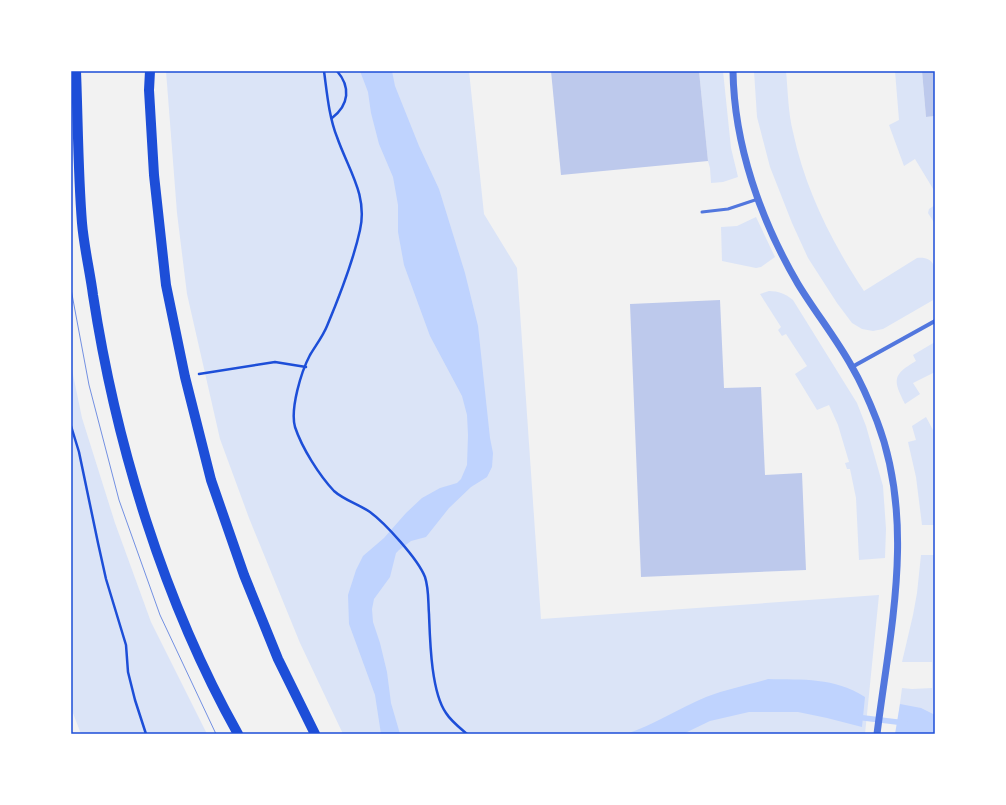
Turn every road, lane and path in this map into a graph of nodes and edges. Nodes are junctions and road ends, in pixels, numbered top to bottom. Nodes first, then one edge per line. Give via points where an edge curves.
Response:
1 (76, 71) edge
2 (150, 71) edge
3 (324, 71) edge
4 (337, 71) edge
5 (733, 71) edge
6 (332, 118) junction
7 (758, 199) junction
8 (702, 212) dead end
9 (935, 321) edge
10 (306, 367) junction
11 (852, 367) junction
12 (185, 377) junction
13 (71, 426) edge
14 (146, 734) edge
15 (238, 734) edge
16 (315, 734) edge
17 (467, 734) edge
18 (876, 734) edge

1 - 15 main road via 82,224 100,337 118,423 149,528 182,617 217,697
2 - 12 main road via 154,175 166,284
3 - 6 path
4 - 6 path via 348,92 340,111
5 - 7 street via 739,126 748,170
6 - 10 path via 336,137 362,200 362,220 339,294 326,328
7 - 8 lane via 728,210
7 - 11 street via 784,258
9 - 11 street
10 - 12 path via 275,362
10 - 17 path via 293,411 295,426 302,443 323,478 335,492 368,510 385,524 425,576 438,698 450,718
11 - 18 street via 881,434 892,473 897,512 896,589
12 - 16 main road via 211,480 244,575 278,659
13 - 14 path via 79,452 106,579 126,645 128,672

